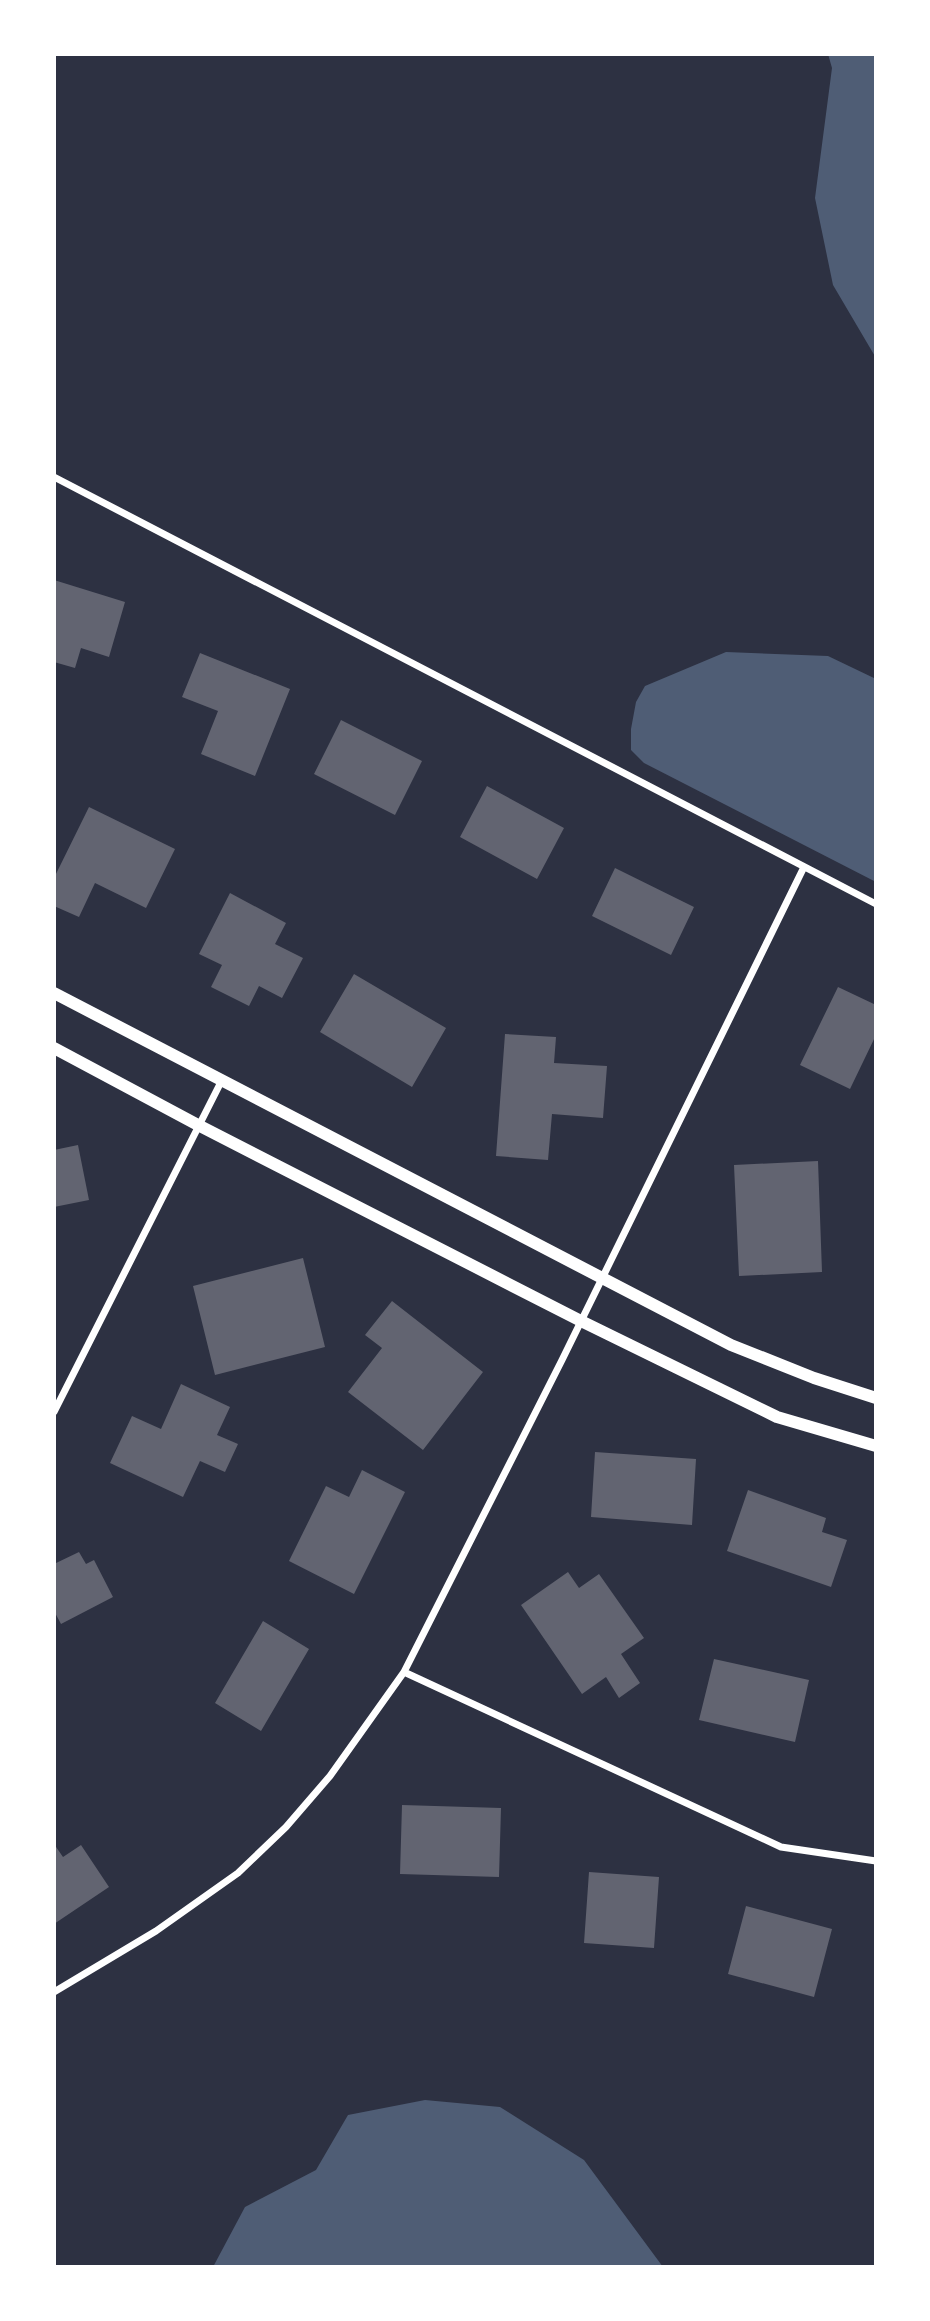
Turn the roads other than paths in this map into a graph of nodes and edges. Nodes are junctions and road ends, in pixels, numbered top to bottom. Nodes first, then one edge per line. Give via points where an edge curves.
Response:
1 (54, 477) edge
2 (804, 867) junction
3 (876, 904) edge
4 (54, 993) edge
5 (54, 1048) edge
6 (222, 1080) junction
7 (198, 1125) junction
8 (602, 1278) junction
9 (581, 1321) junction
10 (876, 1398) edge
11 (54, 1412) edge
12 (876, 1446) edge
13 (404, 1671) junction
14 (876, 1861) edge
15 (54, 1992) edge

1 - 2 street
2 - 3 street
2 - 8 street
4 - 6 street
5 - 7 street
6 - 7 street
6 - 8 street
7 - 9 street
7 - 11 street
8 - 9 street
8 - 10 street via 731,1345
9 - 12 street via 777,1417
9 - 13 street
13 - 14 street via 780,1847
13 - 15 street via 330,1776 239,1873 156,1931

